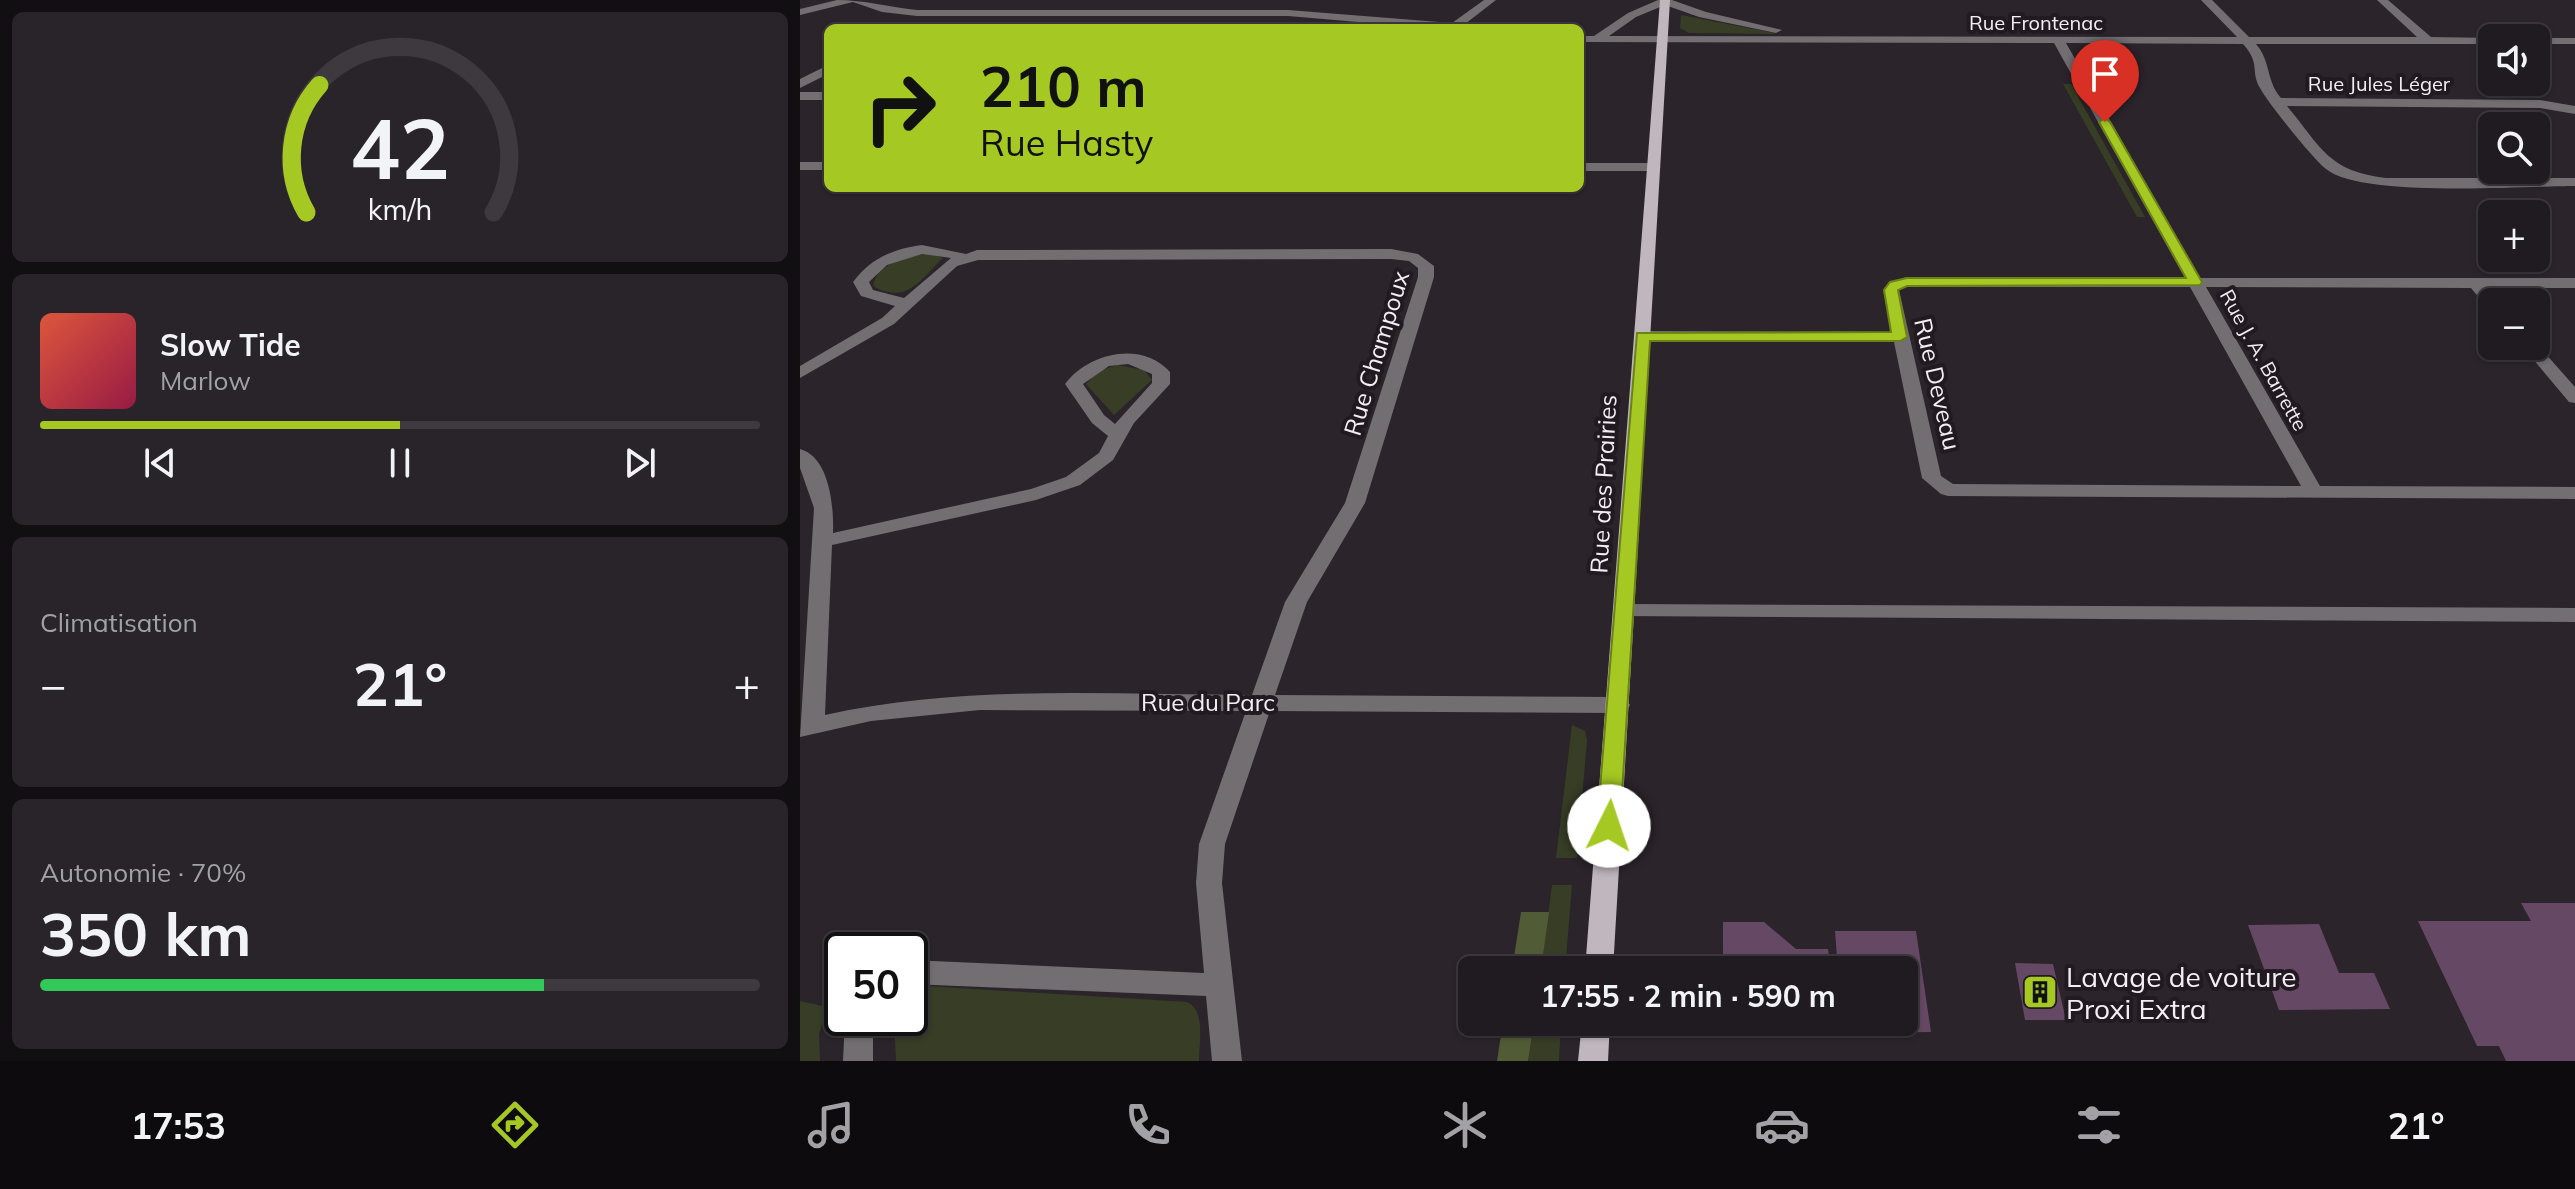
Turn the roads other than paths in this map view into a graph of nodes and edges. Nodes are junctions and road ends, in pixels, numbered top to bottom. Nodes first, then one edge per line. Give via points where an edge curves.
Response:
1 (850, 0) edge
2 (856, 0) edge
3 (990, 0) edge
4 (1491, 0) edge
5 (1665, 0) edge
6 (2206, 0) edge
7 (2382, 0) edge
8 (800, 12) edge
9 (974, 13) junction
10 (1422, 24) edge
11 (1458, 24) edge
12 (1584, 39) edge
13 (1663, 39) junction
14 (1845, 39) junction
15 (1595, 40) junction
16 (2058, 40) junction
17 (2244, 40) junction
18 (2428, 41) junction
19 (2478, 41) edge
20 (2550, 41) edge
21 (2575, 41) edge
22 (824, 71) edge
23 (800, 84) edge
24 (800, 96) edge
25 (824, 96) edge
26 (2278, 102) junction
27 (2575, 110) edge
28 (800, 166) edge
29 (824, 166) edge
30 (1584, 167) edge
31 (1654, 167) junction
32 (2575, 182) edge
33 (963, 258) junction
34 (2195, 282) junction
35 (2475, 283) junction
36 (2575, 283) edge
37 (2479, 288) edge
38 (907, 304) junction
39 (1643, 336) junction
40 (1900, 337) junction
41 (2542, 360) edge
42 (800, 373) edge
43 (2575, 398) edge
44 (1116, 434) junction
45 (800, 455) edge
46 (2314, 492) junction
47 (2575, 493) edge
48 (823, 541) junction
49 (1626, 611) junction
50 (2575, 615) edge
51 (1260, 703) junction
52 (1618, 705) junction
53 (806, 727) edge
54 (1600, 956) edge
55 (928, 973) edge
56 (1219, 985) junction
57 (859, 1036) edge
58 (1595, 1036) edge
59 (858, 1061) edge
60 (1227, 1061) edge
61 (1593, 1061) edge

1 - 8 street
2 - 9 street via 902,12
3 - 9 street
4 - 11 street
5 - 13 main road, Rue des Prairies
5 - 14 street via 1703,15
5 - 15 street
6 - 17 street
7 - 18 street
9 - 10 street via 1305,13
12 - 15 street, Rue Frontenac
13 - 14 street, Rue Frontenac
13 - 15 street, Rue Frontenac
13 - 31 main road, Rue des Prairies
14 - 16 street, Rue Frontenac
16 - 17 street, Rue Frontenac
16 - 34 street, Rue J. A. Barrette
17 - 18 street, Rue Frontenac
17 - 26 street via 2259,55 2262,80
18 - 19 street, Rue Frontenac
20 - 21 street
22 - 23 street
24 - 25 street
26 - 27 street, Rue Jules Léger via 2540,104
26 - 32 street via 2331,167 2354,178
28 - 29 street
30 - 31 street
31 - 39 main road, Rue des Prairies
33 - 38 street
33 - 38 street, Rue Champoux via 938,249 906,251 879,263 861,282 867,293
33 - 51 street, Rue Champoux via 1391,254 1413,257 1426,266 1355,503 1296,602
34 - 35 street, Rue Deveau
34 - 40 street, Rue Deveau via 1901,283 1891,290
34 - 46 street, Rue J. A. Barrette
35 - 36 street, Rue Deveau
35 - 37 street
38 - 42 street via 859,341
39 - 40 street
39 - 49 main road, Rue des Prairies
40 - 46 street, Rue Deveau via 1932,478 1948,490
41 - 43 street
44 - 44 street via 1161,384 1161,372 1148,362 1110,361 1086,370 1074,384 1098,419
44 - 48 street via 1098,465 1057,487
45 - 48 street via 820,488
46 - 47 street, Rue Deveau
48 - 53 street
49 - 50 street
49 - 52 main road, Rue des Prairies
51 - 52 street, Rue du Parc
51 - 53 street, Rue du Parc via 980,702 903,709
51 - 56 street via 1209,859
52 - 54 main road, Rue des Prairies
55 - 56 street
56 - 60 street
57 - 59 street
58 - 61 main road

